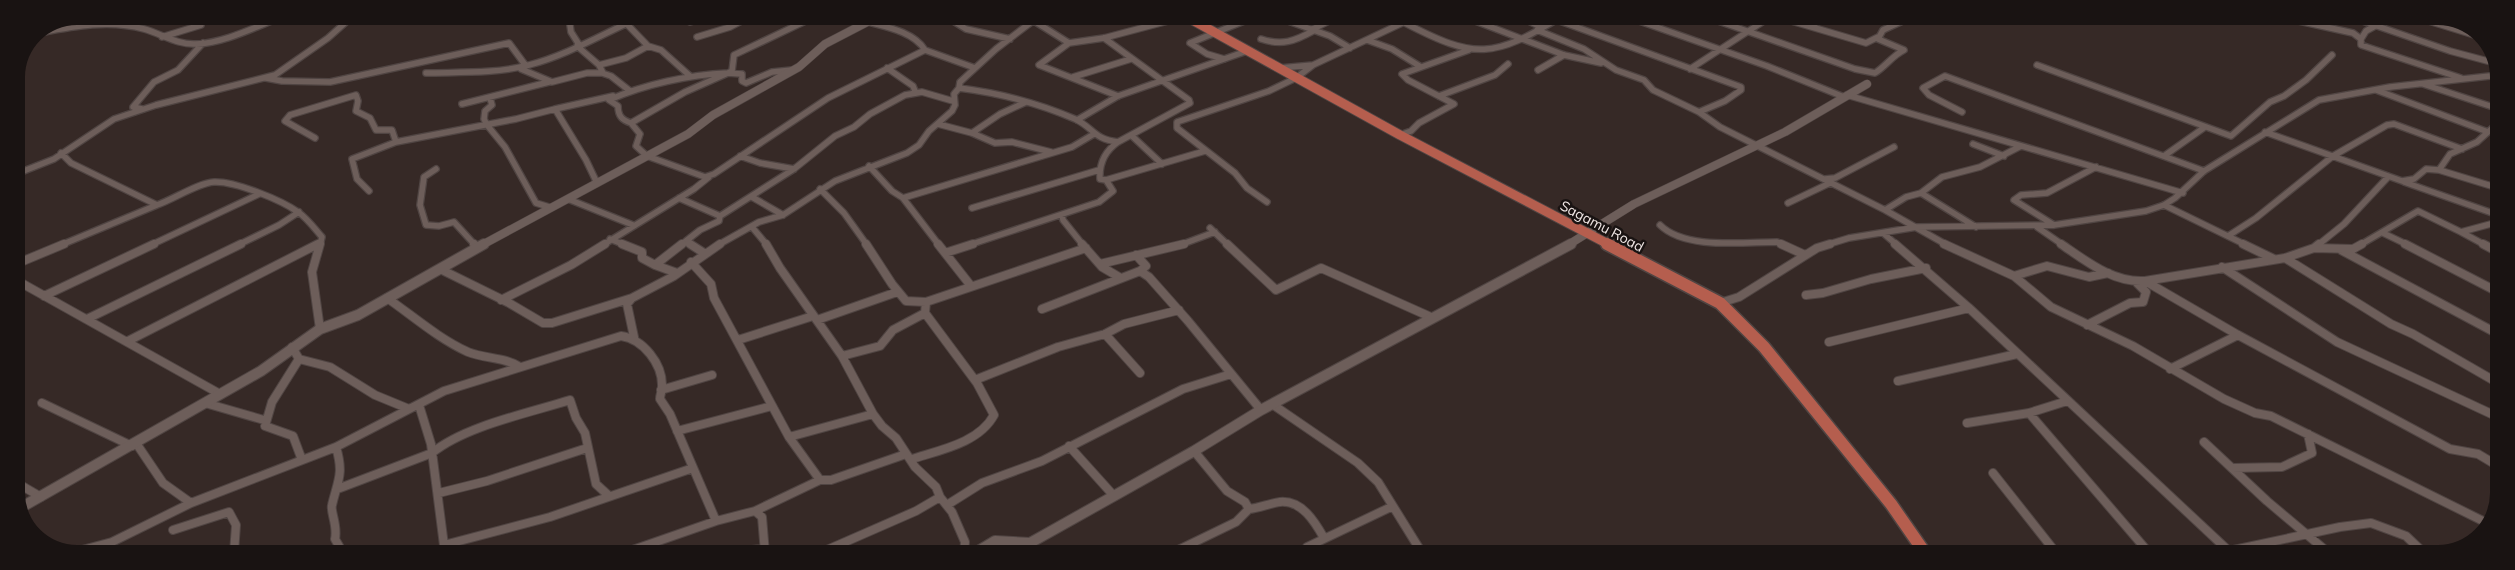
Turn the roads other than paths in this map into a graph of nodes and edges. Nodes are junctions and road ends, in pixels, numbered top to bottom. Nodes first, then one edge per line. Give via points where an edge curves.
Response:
1 (81, 25) edge
2 (109, 25) edge
3 (201, 25) edge
4 (257, 25) edge
5 (343, 25) edge
6 (570, 25) edge
7 (621, 25) edge
8 (627, 25) edge
9 (734, 25) edge
10 (797, 25) edge
11 (862, 25) edge
12 (878, 25) edge
13 (960, 25) edge
14 (1026, 25) edge
15 (1044, 25) edge
16 (1153, 25) edge
17 (1202, 25) edge
18 (1235, 25) edge
19 (1299, 25) edge
20 (1322, 25) edge
21 (1401, 25) edge
22 (1410, 25) edge
23 (1486, 25) edge
24 (1534, 25) edge
25 (1545, 25) edge
26 (1577, 25) edge
27 (1650, 25) edge
28 (1730, 25) edge
29 (1755, 25) edge
30 (1806, 25) edge
31 (1894, 25) edge
32 (2318, 25) edge
33 (1810, 26) joint
34 (2374, 26) joint
35 (2445, 26) edge
36 (1539, 28) junction
37 (55, 30) edge
38 (1312, 30) junction
39 (2459, 30) edge
40 (1748, 31) junction
41 (1216, 33) junction
42 (162, 37) junction
43 (697, 37) dead end
44 (1878, 37) junction
45 (1104, 38) junction
46 (1521, 38) junction
47 (1010, 39) junction
48 (1261, 39) dead end
49 (2361, 39) junction
50 (1368, 40) junction
51 (203, 43) junction
52 (1069, 43) junction
53 (577, 46) junction
54 (648, 46) junction
55 (1350, 48) junction
56 (925, 50) junction
57 (1469, 50) junction
58 (1719, 50) junction
59 (1246, 51) junction
60 (1564, 55) junction
61 (2332, 55) dead end
62 (1130, 59) junction
63 (1224, 59) junction
64 (2487, 61) edge
65 (1604, 63) junction
66 (1508, 64) dead end
67 (599, 65) junction
68 (1313, 65) junction
69 (2037, 65) dead end
70 (526, 66) junction
71 (1421, 67) junction
72 (888, 68) junction
73 (975, 68) junction
74 (1279, 68) junction
75 (1690, 69) junction
76 (795, 70) junction
77 (1538, 70) dead end
78 (732, 71) junction
79 (426, 73) dead end
80 (603, 73) junction
81 (690, 76) junction
82 (2490, 76) edge
83 (1073, 77) junction
84 (266, 78) junction
85 (1296, 78) junction
86 (2464, 78) junction
87 (550, 82) junction
88 (1162, 82) junction
89 (2420, 83) junction
90 (1868, 84) dead end
91 (959, 88) junction
92 (2376, 90) junction
93 (630, 91) junction
94 (915, 91) junction
95 (617, 96) junction
96 (1118, 96) junction
97 (1439, 96) junction
98 (1846, 96) junction
99 (490, 98) junction
100 (953, 101) junction
101 (1026, 102) junction
102 (462, 104) dead end
103 (2490, 106) edge
104 (555, 109) junction
105 (142, 110) junction
106 (1699, 112) junction
107 (1962, 112) dead end
108 (1077, 120) junction
109 (631, 123) junction
110 (938, 124) junction
111 (487, 126) junction
112 (2205, 126) junction
113 (972, 132) junction
114 (2265, 132) junction
115 (2488, 132) joint
116 (1094, 134) junction
117 (1130, 135) junction
118 (1400, 135) junction
119 (315, 138) dead end
120 (396, 142) junction
121 (1118, 142) junction
122 (1973, 144) dead end
123 (1755, 145) junction
124 (2021, 146) junction
125 (1894, 147) dead end
126 (2462, 149) junction
127 (1205, 150) junction
128 (61, 153) junction
129 (1054, 153) junction
130 (647, 156) junction
131 (740, 156) junction
132 (2005, 156) junction
133 (2164, 156) junction
134 (2333, 156) junction
135 (1162, 164) junction
136 (869, 166) junction
137 (2096, 167) junction
138 (436, 169) dead end
139 (794, 169) junction
140 (1099, 170) junction
141 (2439, 170) junction
142 (25, 171) edge
143 (2204, 171) junction
144 (708, 174) junction
145 (2388, 177) junction
146 (1106, 180) junction
147 (1828, 181) junction
148 (2402, 181) junction
149 (597, 183) junction
150 (2490, 186) edge
151 (820, 189) junction
152 (370, 191) dead end
153 (1921, 193) junction
154 (2183, 193) junction
155 (259, 194) junction
156 (752, 197) junction
157 (679, 198) junction
158 (903, 198) junction
159 (568, 199) junction
160 (1267, 202) dead end
161 (1788, 203) dead end
162 (157, 204) junction
163 (2164, 205) junction
164 (549, 207) junction
165 (972, 208) dead end
166 (1885, 210) junction
167 (299, 212) junction
168 (2490, 212) edge
169 (783, 215) junction
170 (1062, 215) junction
171 (720, 216) junction
172 (2490, 224) edge
173 (633, 225) junction
174 (1660, 225) dead end
175 (2054, 225) junction
176 (752, 227) junction
177 (1917, 227) junction
178 (1977, 227) junction
179 (2036, 227) junction
180 (2461, 232) junction
181 (1883, 233) junction
182 (2383, 233) junction
183 (1587, 235) junction
184 (2228, 236) junction
185 (610, 240) junction
186 (686, 240) junction
187 (320, 243) junction
188 (478, 248) junction
189 (1086, 248) junction
190 (2314, 248) junction
191 (2490, 248) edge
192 (2340, 250) junction
193 (945, 252) junction
194 (704, 253) junction
195 (1136, 255) junction
196 (1805, 255) junction
197 (2285, 258) junction
198 (2274, 259) junction
199 (25, 260) edge
200 (691, 262) junction
201 (1100, 264) junction
202 (656, 265) junction
203 (2222, 267) junction
204 (1926, 268) junction
205 (440, 269) junction
206 (1140, 271) junction
207 (677, 273) junction
208 (2108, 273) junction
209 (2014, 276) junction
210 (1119, 277) junction
211 (2141, 282) junction
212 (25, 285) edge
213 (971, 286) junction
214 (2490, 287) edge
215 (897, 292) junction
216 (1806, 295) dead end
217 (44, 296) junction
218 (387, 298) junction
219 (632, 298) junction
220 (501, 300) junction
221 (926, 302) junction
222 (1720, 303) junction
223 (1969, 308) junction
224 (1042, 309) dead end
225 (1179, 310) junction
226 (925, 313) junction
227 (815, 318) junction
228 (1433, 318) junction
229 (86, 319) junction
230 (2088, 325) junction
231 (320, 330) junction
232 (2490, 330) edge
233 (1105, 334) junction
234 (2238, 335) junction
235 (634, 337) junction
236 (738, 340) junction
237 (128, 341) junction
238 (1828, 342) dead end
239 (292, 347) junction
240 (2017, 354) junction
241 (842, 356) junction
242 (298, 359) junction
243 (520, 367) junction
244 (2170, 369) junction
245 (1140, 373) dead end
246 (1231, 374) junction
247 (712, 375) dead end
248 (2490, 378) edge
249 (975, 380) junction
250 (1898, 381) dead end
251 (661, 390) junction
252 (220, 394) junction
253 (2067, 401) junction
254 (42, 403) dead end
255 (205, 403) junction
256 (1272, 404) junction
257 (419, 405) junction
258 (772, 406) junction
259 (409, 409) junction
260 (1261, 410) junction
261 (2029, 413) junction
262 (2490, 413) edge
263 (873, 414) junction
264 (264, 420) junction
265 (1967, 424) dead end
266 (677, 431) junction
267 (2308, 434) junction
268 (789, 437) junction
269 (2204, 442) dead end
270 (134, 445) junction
271 (1069, 446) junction
272 (336, 447) junction
273 (588, 448) junction
274 (432, 449) junction
275 (1194, 451) junction
276 (909, 457) junction
277 (302, 460) junction
278 (2490, 461) edge
279 (693, 468) junction
280 (2232, 468) junction
281 (1993, 473) dead end
282 (820, 480) junction
283 (25, 488) edge
284 (340, 488) junction
285 (439, 493) junction
286 (608, 495) junction
287 (1114, 496) junction
288 (41, 497) junction
289 (940, 497) junction
290 (191, 502) junction
291 (26, 505) edge
292 (948, 505) junction
293 (1391, 507) junction
294 (1248, 509) junction
295 (755, 511) junction
296 (716, 521) junction
297 (2482, 521) edge
298 (172, 530) dead end
299 (2307, 534) junction
300 (1324, 538) junction
301 (1030, 543) junction
302 (100, 545) edge
303 (235, 545) edge
304 (338, 545) edge
305 (445, 545) edge
306 (457, 545) edge
307 (647, 545) edge
308 (764, 545) edge
309 (838, 545) edge
310 (965, 545) edge
311 (988, 545) edge
312 (1026, 545) edge
313 (1189, 545) edge
314 (1311, 545) edge
315 (1417, 545) edge
316 (1919, 545) edge
317 (2050, 545) edge
318 (2142, 545) edge
319 (2223, 545) edge
320 (2261, 545) edge
321 (2320, 545) edge
322 (2416, 545) edge

1 - 37 street
2 - 42 street via 144,29
3 - 42 street
4 - 51 street
5 - 84 street via 275,75
6 - 53 street
7 - 53 street
8 - 54 street
9 - 43 street
10 - 78 street via 734,55
11 - 76 street via 825,44
12 - 56 street via 900,32 921,44
13 - 47 street
14 - 47 street
15 - 52 street
16 - 45 street
17 - 41 highway, Sagamu Road
18 - 41 street
19 - 38 street
20 - 38 street
21 - 50 street
22 - 57 street
23 - 46 street
24 - 36 street
25 - 36 street
26 - 75 street
27 - 58 street
28 - 40 street
29 - 40 street
30 - 33 street
31 - 44 street via 1883,30
32 - 49 street
33 - 44 street via 1866,44
34 - 49 street
34 - 64 street
35 - 39 street
36 - 46 street
36 - 65 street via 1584,49
38 - 48 street via 1282,45
38 - 55 street
40 - 44 street via 1875,73 1904,50
40 - 58 street
41 - 59 highway, Sagamu Road
41 - 63 street via 1190,44
42 - 51 street via 185,44
45 - 52 street
45 - 62 street
46 - 57 street via 1496,49
46 - 60 street
47 - 73 street
49 - 86 street via 2361,45
50 - 55 street
50 - 71 street via 1392,49
51 - 105 street via 178,70 154,82 133,106
52 - 83 street via 1039,65
53 - 67 street
53 - 70 street
54 - 67 street via 626,58
54 - 81 street via 661,50
55 - 68 street
56 - 72 street
56 - 73 street
57 - 71 street
58 - 75 street
58 - 98 street
59 - 63 street
59 - 74 highway, Sagamu Road
60 - 65 street
60 - 77 street
61 - 112 street via 2306,80 2270,102 2231,136
62 - 83 street
62 - 88 street
63 - 88 street
65 - 106 street via 1644,80 1653,90
66 - 97 street via 1490,77
67 - 80 street
68 - 74 street
68 - 85 street
69 - 112 street
70 - 79 street via 482,72
70 - 84 street via 509,43 330,82
70 - 87 street via 521,70
71 - 97 street via 1402,76
72 - 94 street via 913,86
72 - 131 street via 811,108
73 - 91 street via 960,82
74 - 85 highway, Sagamu Road
75 - 106 street via 1742,88 1725,101
76 - 78 street via 772,72 746,83 742,81 742,74
76 - 130 street via 728,106 688,134
78 - 81 street
78 - 109 street via 684,92
80 - 87 street
80 - 93 street
81 - 93 street
82 - 86 street
83 - 96 street
84 - 105 street
85 - 118 highway, Sagamu Road
85 - 127 street via 1269,91 1177,122 1177,128
86 - 89 street
87 - 99 street
88 - 96 street
88 - 117 street via 1189,100 1190,104
89 - 92 street
89 - 103 street
90 - 98 street
91 - 100 street
91 - 101 street
92 - 114 street via 2319,100
92 - 115 street
93 - 95 street
94 - 100 street
94 - 139 street via 834,136
95 - 104 street
95 - 109 street via 609,100 618,106 623,120
96 - 108 street
97 - 118 street via 1454,106
98 - 123 street via 1786,132
98 - 124 street
99 - 102 street
99 - 111 street via 492,105 485,111 484,119
100 - 110 street via 952,110
101 - 108 street
101 - 113 street
104 - 111 street
104 - 149 street
105 - 128 street via 114,119
106 - 123 street
107 - 133 street via 1929,95 1923,88 1945,76
108 - 116 street
109 - 130 street via 640,134 636,146
110 - 113 street
110 - 136 street via 907,153
111 - 120 street
111 - 164 street via 505,147 536,202
112 - 133 street
113 - 129 street via 995,143 1012,142
114 - 134 street
114 - 143 street
115 - 126 street
116 - 121 street via 1103,140
116 - 129 street
117 - 121 street
117 - 135 street
118 - 183 highway, Sagamu Road
119 - 120 street via 285,121 290,115 356,95 356,110 370,118 376,130 392,130
120 - 152 street via 352,160 357,179
121 - 140 street via 1106,152
122 - 132 street
123 - 147 street
123 - 183 street via 1617,212
124 - 132 street
124 - 137 street
125 - 147 street
126 - 134 street via 2402,127 2387,125
126 - 141 street via 2450,154
127 - 135 street
127 - 160 street
128 - 142 street via 43,165
128 - 162 street via 71,163
129 - 158 street
130 - 144 street via 701,176
130 - 149 street
131 - 139 street
131 - 144 street via 714,174
132 - 153 street via 1980,167 1942,177
133 - 143 street
134 - 145 street
134 - 184 street via 2256,218
135 - 146 street
136 - 151 street
136 - 158 street via 893,194
137 - 154 street
137 - 175 street via 2047,193 2021,195 2014,200
138 - 188 street via 424,177 420,205 426,225 454,222
139 - 156 street
140 - 146 street via 1100,179
140 - 165 street
141 - 148 street via 2426,169 2414,179
141 - 150 street
143 - 154 street
144 - 157 street via 710,178
145 - 148 street
145 - 190 street via 2344,224
146 - 170 street via 1113,191 1106,198
147 - 161 street
147 - 166 street
148 - 168 street
149 - 159 street
151 - 169 street
151 - 215 street via 839,206 858,231
153 - 166 street
153 - 178 street
154 - 163 street
155 - 162 street via 215,182
155 - 167 street
155 - 217 street
156 - 169 street
156 - 171 street
157 - 171 street
157 - 173 street
158 - 193 street
159 - 164 street
159 - 173 street
162 - 199 street
163 - 175 street via 2146,211
163 - 184 street
164 - 188 street
166 - 177 street
167 - 187 street via 322,237
167 - 229 street via 279,225
169 - 176 street
170 - 189 street
170 - 193 street
171 - 186 street via 719,221
172 - 180 street
173 - 185 street
174 - 196 street via 1667,232 1707,243 1777,242
175 - 179 street
176 - 194 street
176 - 227 street
177 - 178 street
177 - 181 street
177 - 209 street via 1934,239
178 - 179 street
179 - 208 street
180 - 182 street via 2418,211
180 - 191 street
181 - 196 street via 1849,238
181 - 204 street
182 - 192 street via 2353,249
182 - 214 street
183 - 222 highway, Sagamu Road
183 - 228 street
184 - 198 street
185 - 202 street via 642,252 642,258
185 - 220 street via 571,265
186 - 194 street
186 - 202 street
187 - 231 street via 312,272
187 - 237 street
188 - 205 street
189 - 201 street
189 - 213 street
190 - 192 street
190 - 197 street
192 - 232 street
193 - 213 street
194 - 200 street
195 - 201 street
195 - 206 street via 1146,266
195 - 228 street via 1178,246 1213,230 1276,290 1322,268
196 - 222 street via 1739,297
197 - 198 street
197 - 248 street via 2391,324
198 - 203 street
200 - 207 street
200 - 236 street via 711,284 714,298
201 - 210 street
202 - 207 street
203 - 211 street
203 - 262 street via 2337,342
204 - 216 street
204 - 223 street
205 - 218 street
205 - 220 street
206 - 210 street
206 - 225 street
207 - 219 street
208 - 209 street via 2089,276 2047,266
208 - 211 street via 2124,281
209 - 230 street via 2051,307
210 - 224 street
211 - 230 street via 2146,292 2143,302 2130,303
211 - 234 street
212 - 217 street
213 - 221 street
215 - 221 street via 906,301
215 - 227 street
217 - 229 street
218 - 231 street via 358,315
218 - 243 street via 423,326 479,356 506,360
219 - 220 street via 552,323 543,323
219 - 235 street via 627,304
221 - 226 street
222 - 316 highway, Sagamu Road via 1764,346 1891,504
223 - 238 street
223 - 240 street
225 - 233 street via 1135,320
225 - 246 street
226 - 241 street via 893,330 880,346
226 - 249 street
227 - 236 street
227 - 241 street
228 - 256 street
229 - 237 street
230 - 244 street via 2133,346
231 - 239 street
233 - 245 street
233 - 249 street via 1058,347
234 - 244 street
234 - 278 street via 2450,449 2478,454
235 - 243 street via 611,336
235 - 251 street via 646,349 663,387
236 - 258 street
237 - 252 street
239 - 242 street
239 - 252 street via 261,371
240 - 250 street
240 - 253 street
241 - 263 street
242 - 259 street via 330,367 375,395
242 - 264 street
243 - 257 street via 444,392
244 - 267 street via 2224,399
246 - 260 street
246 - 271 street via 1183,389
247 - 251 street
249 - 276 street via 994,415 988,426 968,438
251 - 266 street via 660,400
252 - 255 street
253 - 261 street
253 - 319 street
254 - 270 street
255 - 264 street
255 - 270 street
256 - 260 street
256 - 293 street via 1358,462 1378,482
257 - 259 street
257 - 274 street
258 - 266 street
258 - 268 street
259 - 272 street
260 - 275 street
261 - 265 street
261 - 318 street
263 - 268 street
263 - 276 street via 882,426 890,430
264 - 277 street via 270,429 292,435 298,442
266 - 279 street
267 - 280 street via 2312,453 2282,467
267 - 297 street
268 - 282 street
269 - 280 street
270 - 288 street
270 - 290 street via 163,483
271 - 287 street
271 - 292 street via 1042,461 982,483
272 - 277 street
272 - 284 street
273 - 274 street via 570,400 478,428
273 - 285 street
273 - 286 street via 596,484
274 - 284 street
274 - 285 street
275 - 287 street
275 - 294 street via 1227,491 1245,502
276 - 282 street via 831,480
276 - 289 street via 936,487
277 - 290 street
279 - 286 street
279 - 296 street
280 - 299 street
281 - 317 street
282 - 295 street
283 - 288 street
284 - 304 street via 330,506
285 - 305 street
286 - 306 street via 550,517
287 - 301 street
288 - 291 street
289 - 292 street
289 - 309 street
290 - 302 street via 112,542
292 - 310 street
293 - 300 street
293 - 315 street
294 - 300 street via 1292,503 1314,520
294 - 313 street via 1236,522
295 - 296 street
295 - 308 street via 762,517
296 - 307 street
298 - 303 street via 228,512 236,529
299 - 320 street
299 - 321 street
299 - 322 street via 2371,523 2406,536
300 - 314 street
301 - 311 street via 995,541
301 - 312 street

